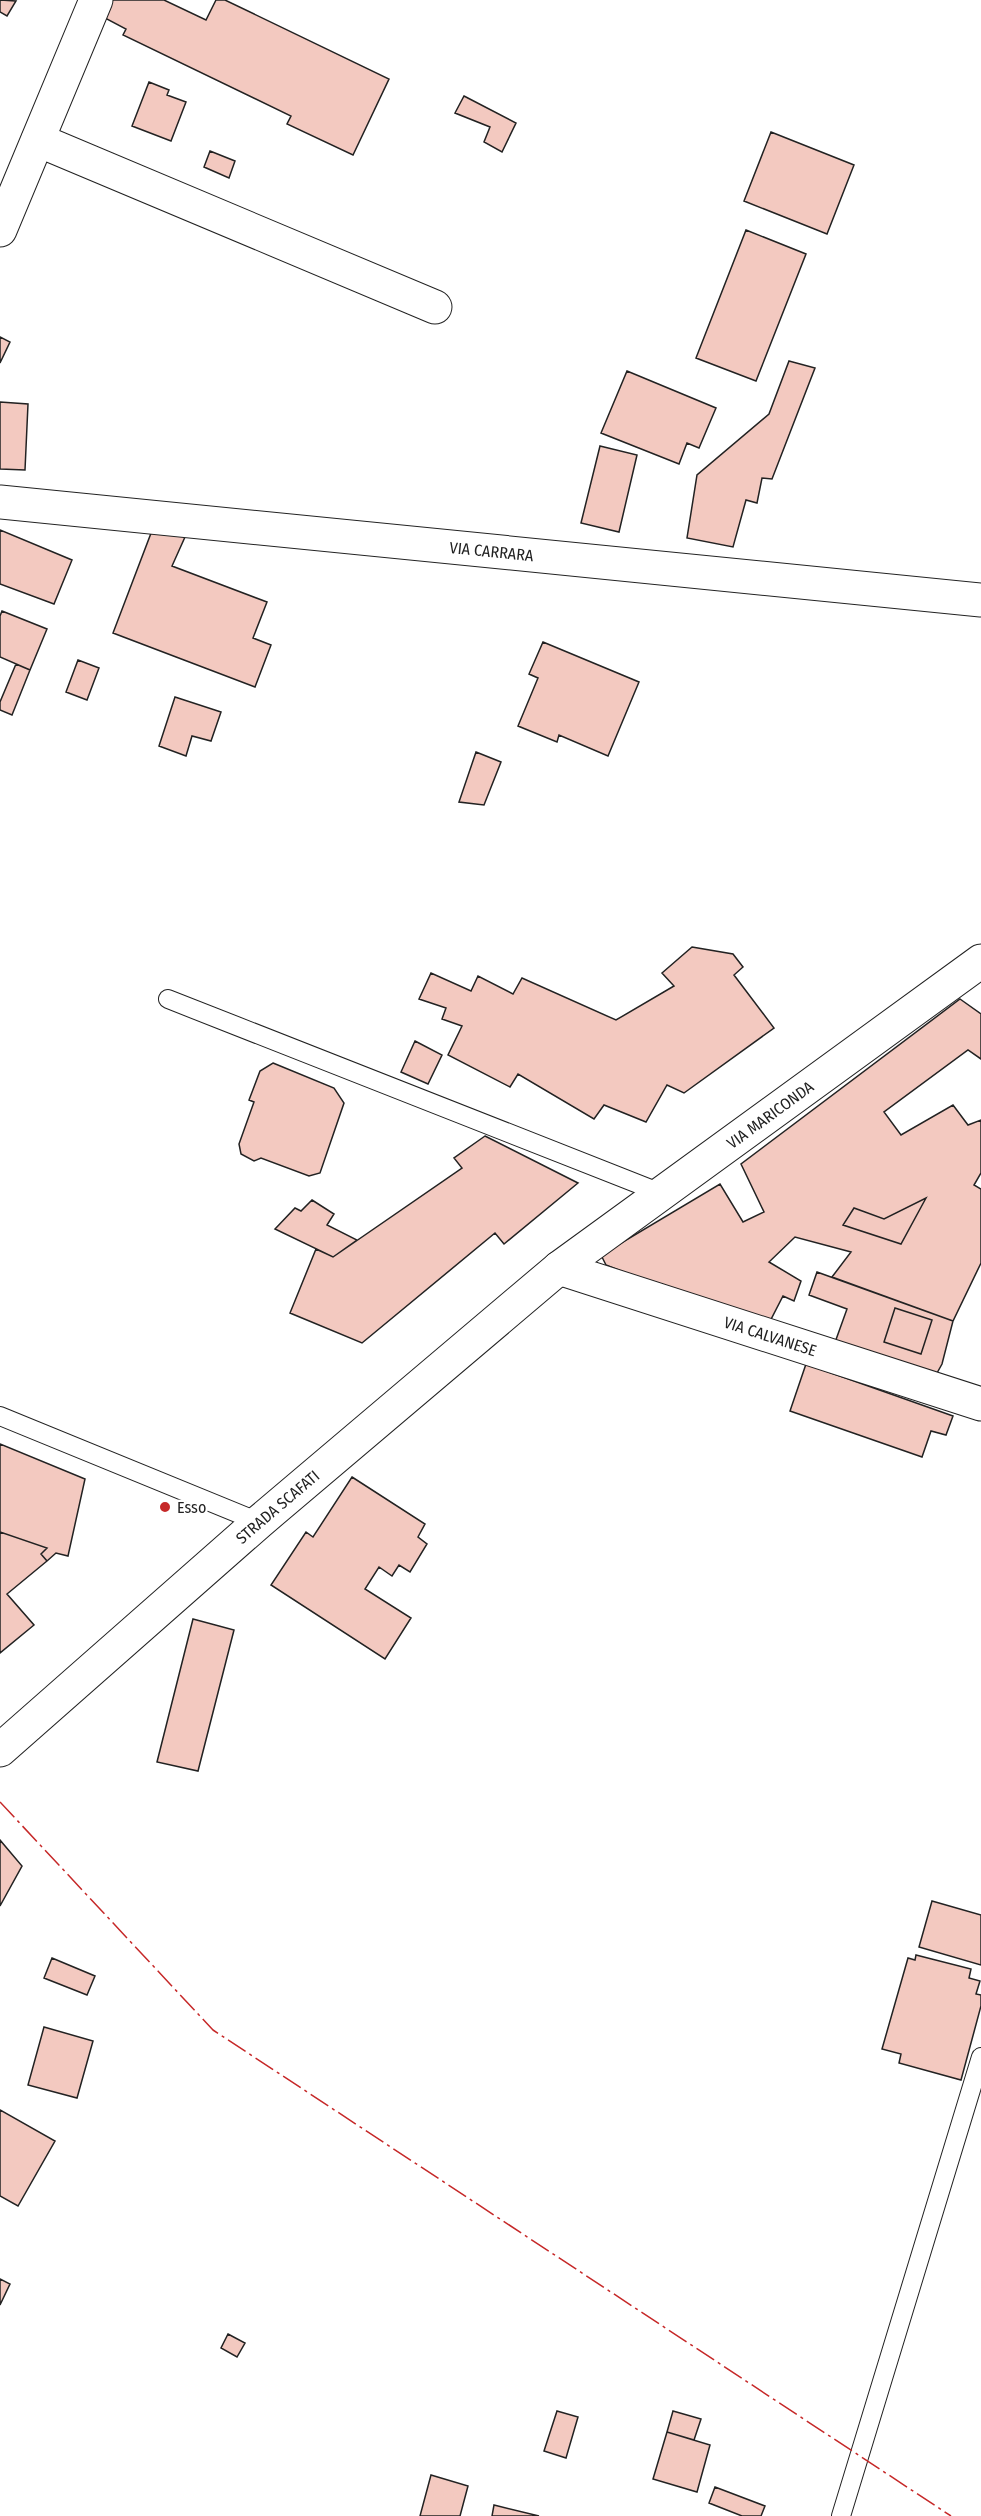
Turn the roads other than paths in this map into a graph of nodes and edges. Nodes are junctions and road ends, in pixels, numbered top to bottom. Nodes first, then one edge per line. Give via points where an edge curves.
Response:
1 (96, 0) edge
2 (38, 140) junction
3 (0, 230) edge
4 (435, 307) dead end
5 (0, 502) edge
6 (981, 600) edge
7 (981, 961) edge
8 (168, 999) dead end
9 (661, 1193) junction
10 (559, 1268) junction
11 (981, 1404) edge
12 (0, 1416) edge
13 (259, 1522) junction
14 (0, 1750) edge
15 (981, 2057) edge
16 (841, 2516) edge

1 - 2 street
2 - 3 street
2 - 4 street
5 - 6 street, VIA CARRARA
7 - 9 street, VIA MARICONDA
8 - 9 lane
9 - 10 street, VIA MARICONDA
10 - 11 street, VIA CALVANESE
10 - 13 street, STRADA SCAFATI
12 - 13 lane
13 - 14 street, STRADA SCAFATI
15 - 16 lane

